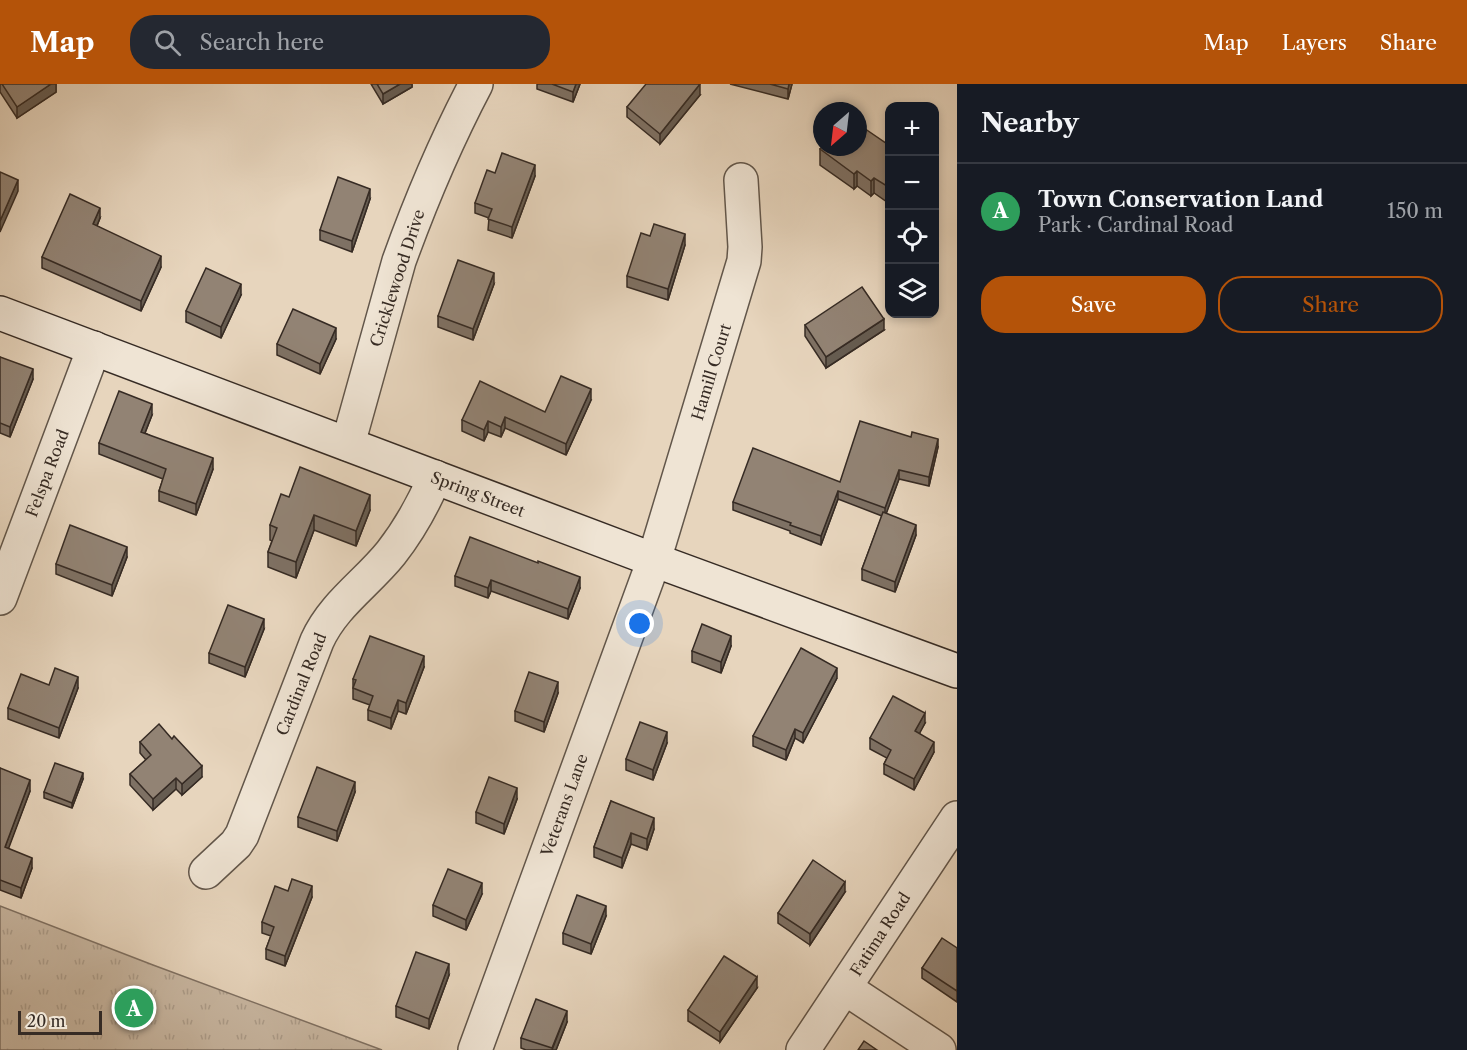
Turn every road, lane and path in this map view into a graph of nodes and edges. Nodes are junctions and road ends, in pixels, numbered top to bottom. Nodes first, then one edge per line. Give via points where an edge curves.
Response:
1 (476, 84) edge
2 (741, 180) dead end
3 (0, 313) edge
4 (94, 348) junction
5 (348, 444) junction
6 (435, 477) junction
7 (654, 560) junction
8 (0, 598) edge
9 (957, 671) edge
10 (957, 818) edge
11 (207, 872) dead end
12 (845, 988) junction
13 (475, 1050) edge
14 (803, 1050) edge
15 (939, 1050) edge

1 - 5 street, Cricklewood Drive via 409,233
2 - 7 street, Hamill Court via 744,261
3 - 4 street, Spring Street
4 - 5 street, Spring Street
4 - 8 street, Felspa Road
5 - 6 street, Spring Street
6 - 7 street, Spring Street
6 - 11 street, Cardinal Road via 418,515 391,553 324,626 242,835
7 - 9 street, Spring Street
7 - 13 street, Veterans Lane
10 - 12 street, Fatima Road
12 - 14 street, Fatima Road
12 - 15 street

